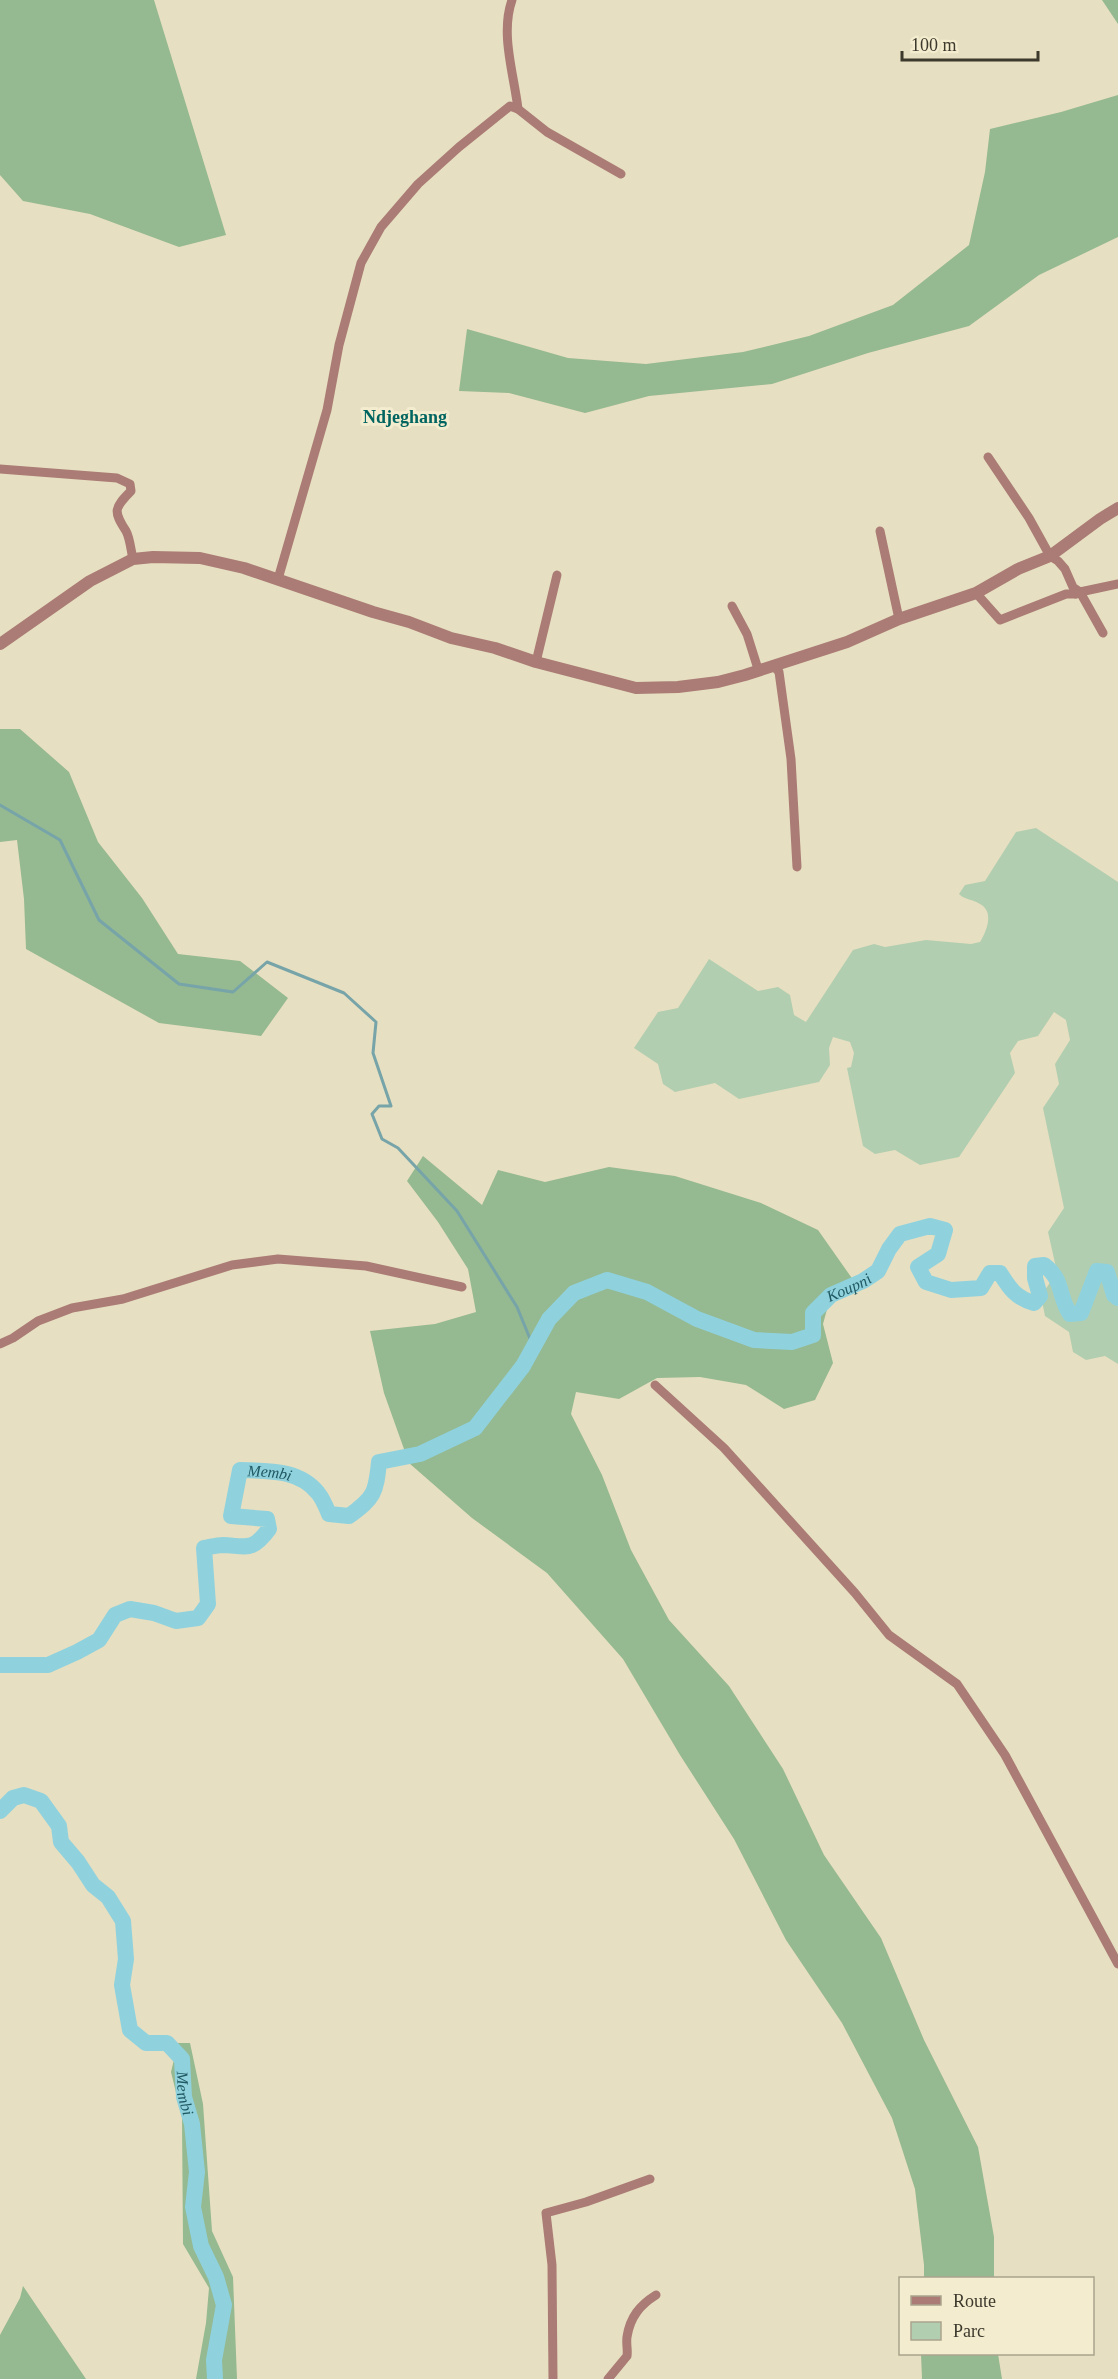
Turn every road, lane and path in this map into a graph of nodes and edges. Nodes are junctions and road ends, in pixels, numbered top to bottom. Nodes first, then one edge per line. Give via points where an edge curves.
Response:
1 (512, 0) edge
2 (518, 109) junction
3 (621, 174) dead end
4 (987, 457) dead end
5 (0, 469) edge
6 (1118, 508) edge
7 (880, 531) dead end
8 (1050, 556) junction
9 (133, 559) junction
10 (557, 575) dead end
11 (278, 579) junction
12 (1118, 584) edge
13 (976, 593) junction
14 (1078, 593) junction
15 (732, 606) dead end
16 (899, 619) junction
17 (1103, 633) dead end
18 (0, 644) edge
19 (536, 662) junction
20 (773, 665) junction
21 (758, 669) junction
22 (797, 867) dead end
23 (462, 1287) dead end
24 (0, 1344) edge
25 (655, 1385) dead end
26 (1118, 1964) edge
27 (650, 2179) dead end
28 (656, 2295) dead end
29 (553, 2379) edge
30 (608, 2379) edge

1 - 2 street via 507,36
2 - 3 street via 547,132
2 - 11 street via 510,106 418,184 381,227 365,256 339,345 327,410
4 - 8 street
5 - 9 street via 117,478 130,484 131,491 118,504 117,511
6 - 8 street
7 - 16 street
8 - 13 street
8 - 14 street via 1065,569
9 - 11 street via 200,558
9 - 18 street via 90,581
10 - 19 street
11 - 19 street via 451,638
12 - 14 street
13 - 14 street via 1000,620
13 - 16 street
14 - 17 street
15 - 21 street via 747,634
16 - 20 street via 846,642
19 - 21 street via 636,688 718,682
20 - 21 street
20 - 22 street via 779,672 791,759
23 - 24 street via 366,1266 266,1260 232,1265 123,1299 72,1308 38,1321
25 - 26 street via 724,1448 889,1635 957,1684 1005,1755
27 - 29 street via 546,2213 552,2265
28 - 30 street via 635,2311 626,2337 627,2356

